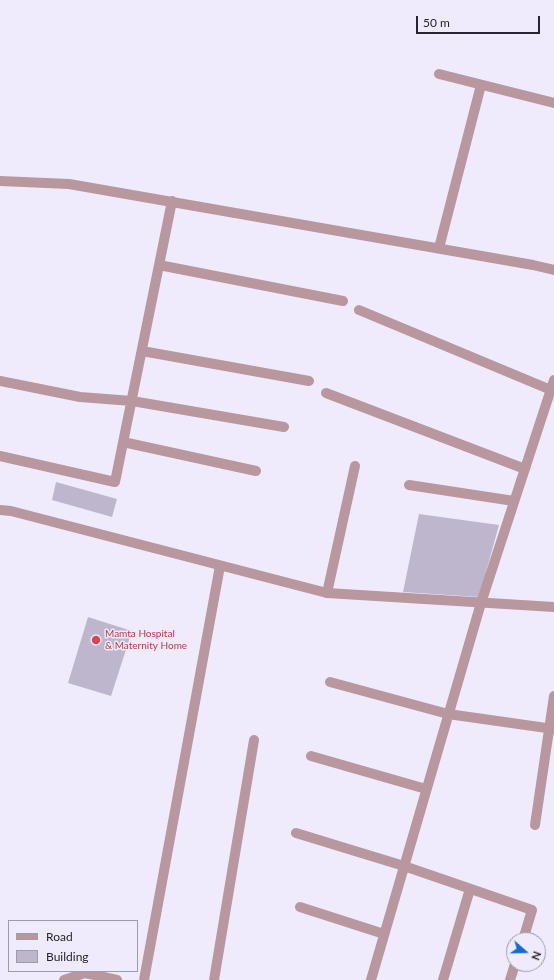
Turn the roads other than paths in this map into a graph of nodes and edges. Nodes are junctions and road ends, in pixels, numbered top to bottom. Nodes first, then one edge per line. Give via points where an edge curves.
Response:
1 (439, 74) dead end
2 (481, 85) junction
3 (554, 103) edge
4 (0, 181) edge
5 (172, 201) junction
6 (439, 248) junction
7 (159, 265) junction
8 (554, 270) edge
9 (343, 301) dead end
10 (358, 310) dead end
11 (142, 351) junction
12 (554, 380) edge
13 (0, 381) edge
14 (309, 382) dead end
15 (551, 390) junction
16 (326, 393) dead end
17 (132, 401) junction
18 (284, 427) dead end
19 (123, 442) junction
20 (0, 456) edge
21 (355, 466) dead end
22 (525, 469) junction
23 (256, 471) dead end
24 (409, 485) dead end
25 (514, 501) junction
26 (0, 510) edge
27 (220, 566) junction
28 (327, 593) junction
29 (481, 603) junction
30 (554, 608) edge
31 (330, 682) dead end
32 (554, 696) edge
33 (448, 714) junction
34 (552, 729) edge
35 (254, 740) dead end
36 (312, 756) dead end
37 (426, 789) junction
38 (535, 825) dead end
39 (296, 833) dead end
40 (404, 866) junction
41 (470, 889) junction
42 (300, 907) dead end
43 (525, 932) edge
44 (384, 934) junction
45 (69, 979) edge
46 (117, 980) edge
47 (144, 980) edge
48 (214, 980) edge
49 (371, 980) edge
50 (443, 980) edge

1 - 2 street
2 - 3 street
2 - 6 street
4 - 5 street via 69,184
5 - 6 street
5 - 7 street
6 - 8 street
7 - 9 street
7 - 11 street
10 - 15 street
11 - 14 street
11 - 17 street
12 - 15 street
13 - 17 street via 80,397
15 - 22 street
16 - 22 street
17 - 18 street
17 - 19 street
19 - 20 street via 115,482
19 - 23 street
21 - 28 street
22 - 25 street
24 - 25 street
25 - 29 street
26 - 27 street
27 - 28 street
27 - 47 street
28 - 29 street
29 - 30 street
29 - 33 street
31 - 33 street
32 - 34 street
33 - 34 street
33 - 37 street
34 - 38 street
35 - 48 street
36 - 37 street
37 - 40 street
39 - 40 street
40 - 41 street
40 - 44 street
41 - 43 street via 532,910
41 - 50 street
42 - 44 street
44 - 49 street
45 - 46 street via 85,973

